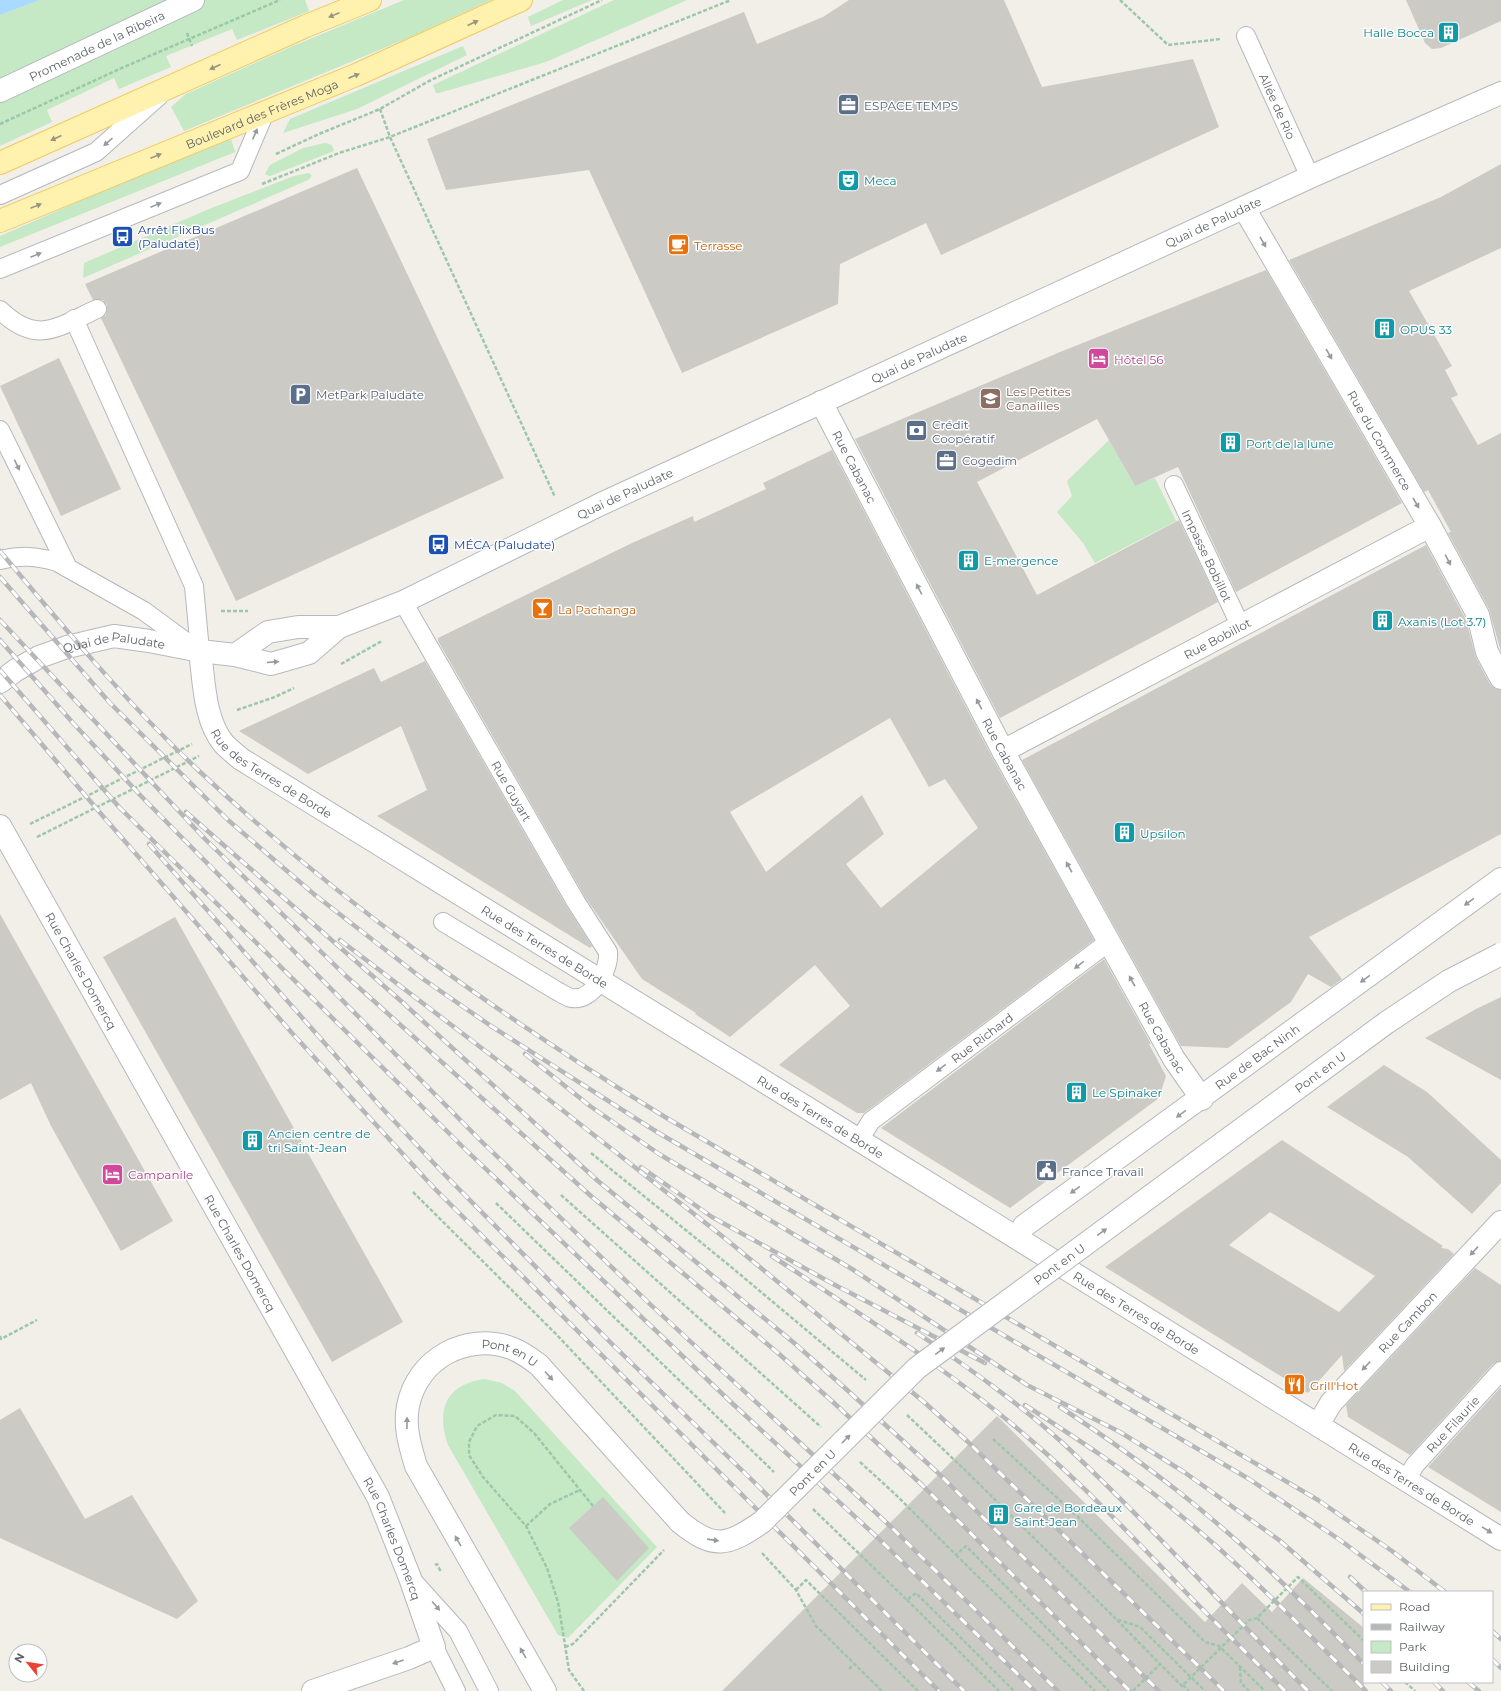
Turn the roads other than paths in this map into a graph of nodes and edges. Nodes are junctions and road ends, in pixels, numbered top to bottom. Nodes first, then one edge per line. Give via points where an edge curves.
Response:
1 (193, 0) edge
2 (370, 0) edge
3 (522, 0) edge
4 (1246, 36) road end
5 (168, 88) junction
6 (0, 91) edge
7 (1501, 93) edge
8 (265, 112) junction
9 (0, 163) edge
10 (1310, 177) junction
11 (0, 195) edge
12 (1244, 208) junction
13 (0, 221) edge
14 (0, 269) edge
15 (97, 309) dead end
16 (0, 310) edge
17 (74, 320) junction
18 (821, 402) junction
19 (0, 430) edge
20 (1174, 485) dead end
21 (1430, 526) junction
22 (0, 560) edge
23 (68, 568) junction
24 (403, 602) junction
25 (339, 627) junction
26 (1241, 627) junction
27 (200, 651) junction
28 (235, 655) junction
29 (1501, 678) edge
30 (0, 682) edge
31 (1003, 751) junction
32 (3, 830) edge
33 (1501, 879) edge
34 (443, 922) dead end
35 (1110, 941) junction
36 (1501, 954) edge
37 (600, 981) junction
38 (1202, 1098) junction
39 (859, 1140) junction
40 (1500, 1226) edge
41 (1017, 1238) junction
42 (1501, 1371) edge
43 (1318, 1426) junction
44 (1406, 1480) junction
45 (1501, 1539) edge
46 (410, 1578) junction
47 (434, 1647) junction
48 (544, 1689) edge
49 (313, 1691) edge
50 (456, 1691) edge
51 (489, 1691) edge

1 - 6 street, Promenade de la Ribeira
2 -> 5 main road
8 -> 3 main road, Boulevard des Frères Moga via 363,72
4 - 10 lane, Allée de Rio
5 -> 9 main road
5 -> 11 lane via 96,152
7 - 10 street, Quai de Paludate
13 -> 8 main road, Boulevard des Frères Moga
14 -> 8 lane via 240,171
10 - 12 street, Quai de Paludate
12 - 18 street, Quai de Paludate
12 -> 21 street, Rue du Commerce
15 - 17 lane
16 - 17 lane via 17,325 32,330 51,330
17 - 27 lane via 194,586
18 - 24 street, Quai de Paludate via 566,521
31 -> 18 street, Rue Cabanac
19 -> 23 lane
20 - 26 lane, Impasse Bobillot
21 - 26 street, Rue Bobillot
21 -> 29 street, Rue du Commerce via 1478,615 1486,652
22 - 23 lane via 18,556 42,558
23 - 27 lane via 144,611
24 - 25 street, Quai de Paludate
24 - 37 lane, Rue Guyart via 576,902 608,952 607,967
25 - 28 street, Quai de Paludate via 268,632
28 -> 25 street, Quai de Paludate via 271,664 309,653
26 - 31 street, Rue Bobillot
27 - 28 street, Quai de Paludate
27 - 30 street, Quai de Paludate via 114,636 39,657
27 - 37 street, Rue des Terres de Borde via 208,710 220,738 241,759
35 -> 31 street, Rue Cabanac
32 - 46 street, Rue Charles Domercq via 378,1497
33 -> 38 street, Rue de Bac Ninh
34 - 37 lane, Rue Guyart via 572,998 586,996
38 -> 35 street, Rue Cabanac via 1174,1059
35 -> 39 lane, Rue Richard via 871,1121
48 -> 36 street, Pont en U, bridge via 416,1466 407,1434 408,1406 422,1372 437,1359 452,1350 480,1343 510,1348 524,1354 539,1365 680,1522 696,1535 713,1542 743,1535 762,1522 917,1368 1386,1023 1449,981
37 - 39 street, Rue des Terres de Borde
38 -> 41 street, Rue de Bac Ninh via 1024,1226
39 - 41 street, Rue des Terres de Borde
40 -> 43 street, Rue Cambon via 1331,1403
41 - 43 street, Rue des Terres de Borde
42 - 44 lane, Rue Filaurie via 1415,1465
43 - 44 street, Rue des Terres de Borde
44 -> 45 street, Rue des Terres de Borde
46 - 47 street, Rue Charles Domercq
46 -> 51 lane via 458,1631
47 -> 49 street via 410,1658
47 - 50 lane, Rue Charles Domercq

